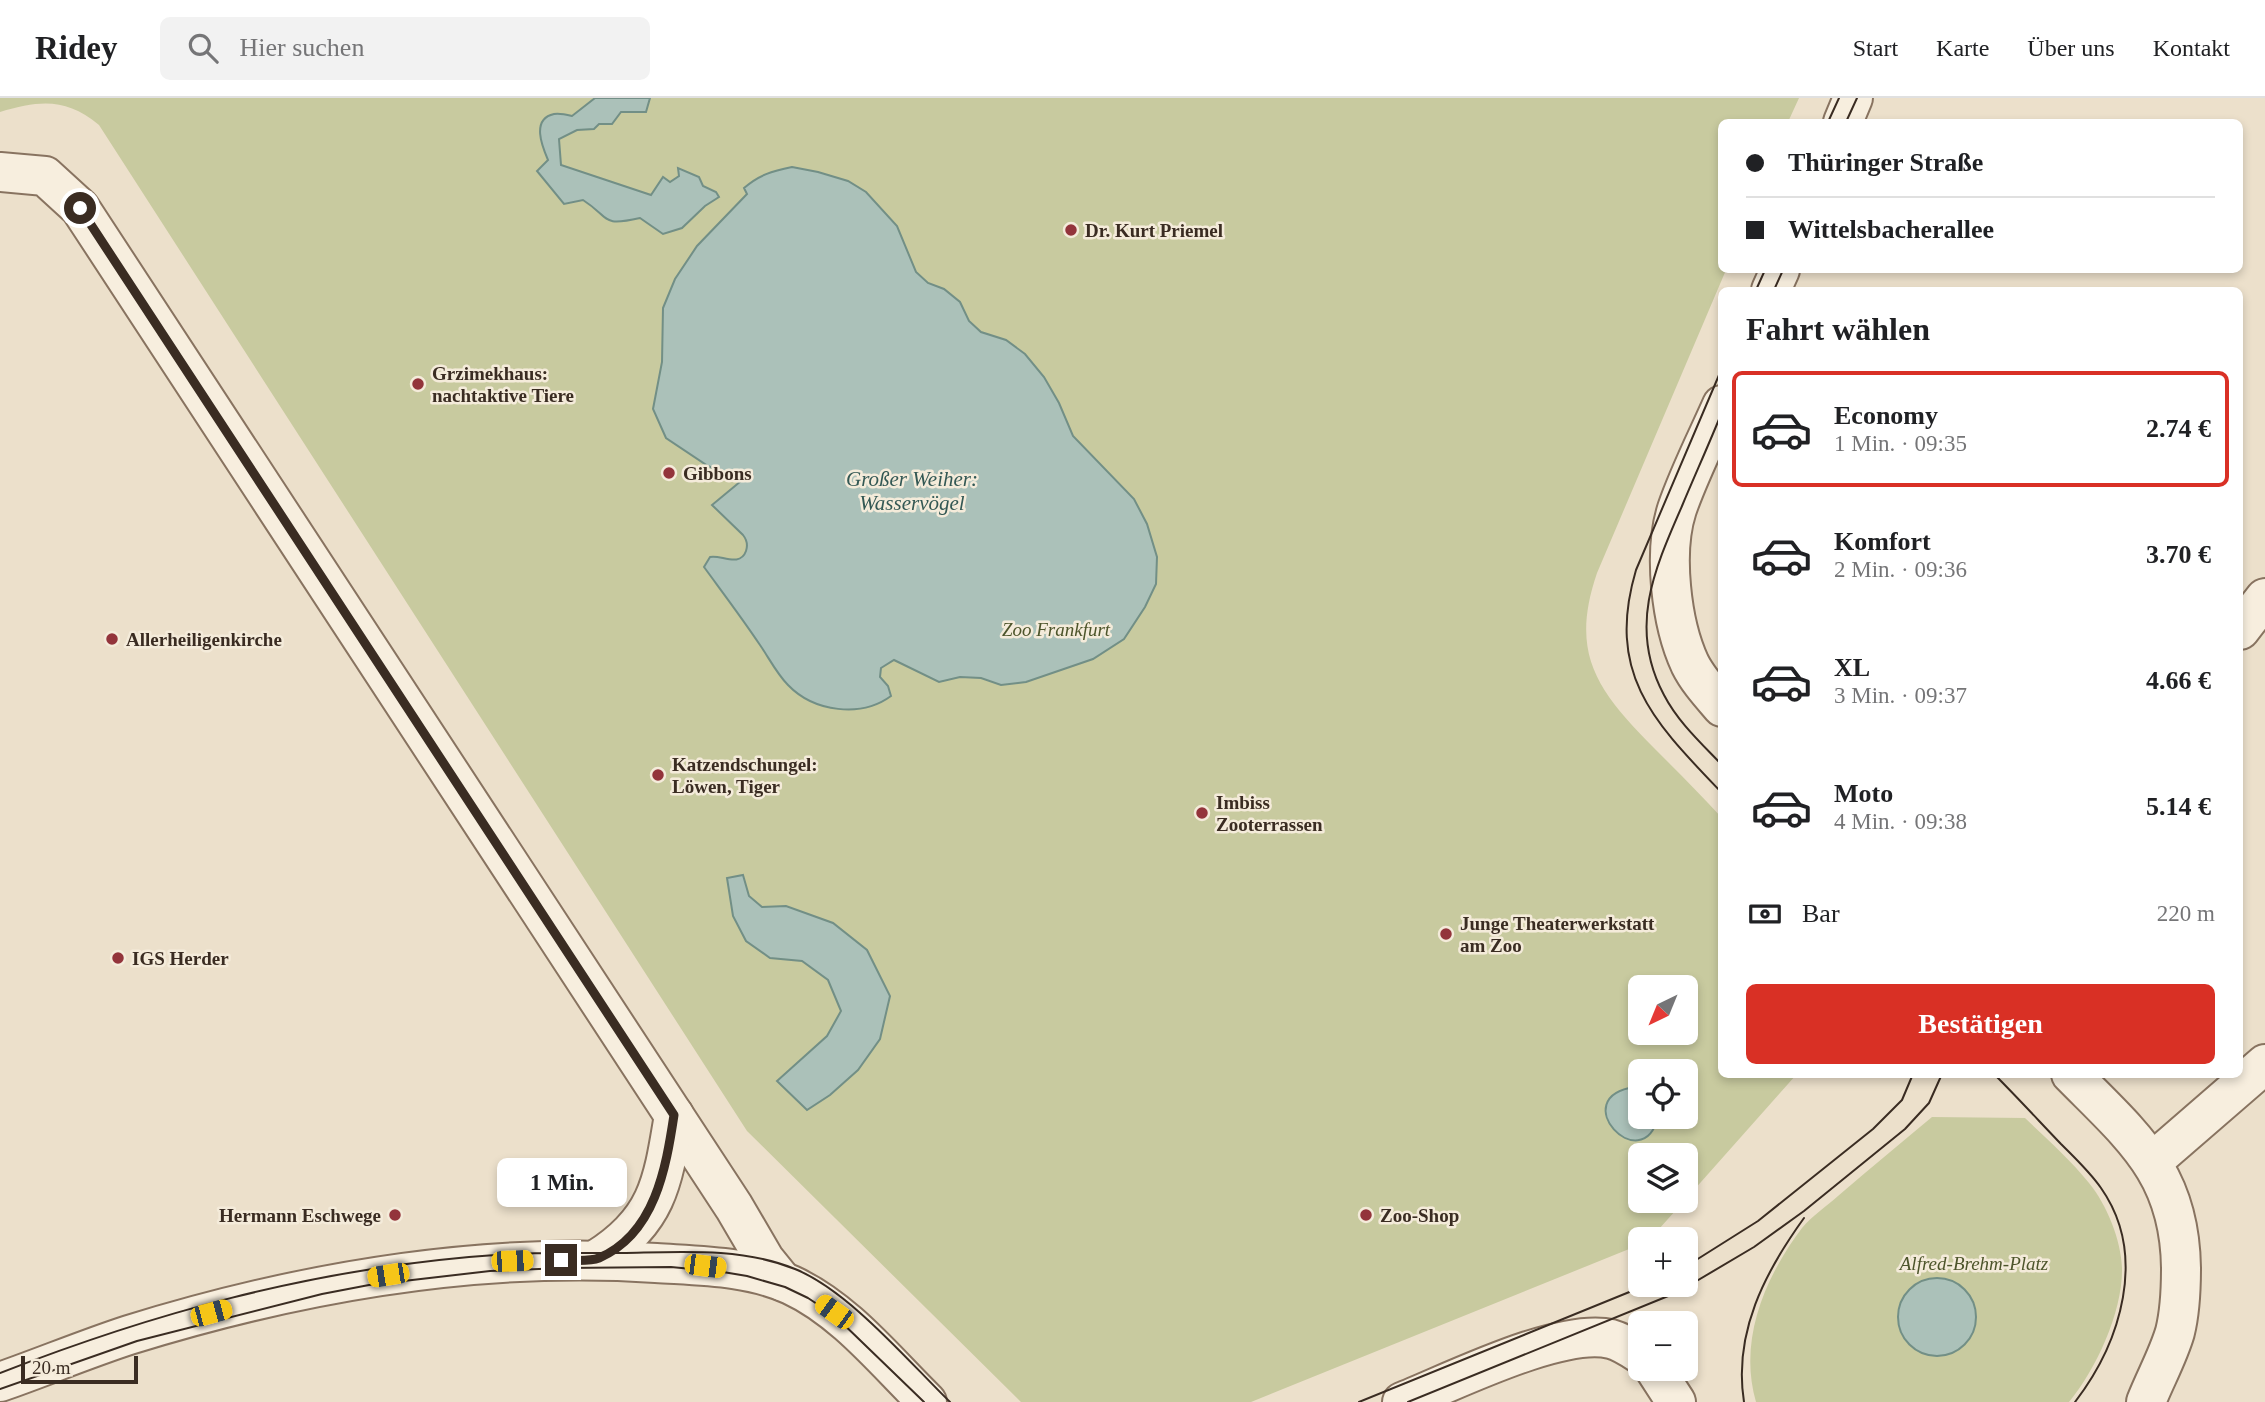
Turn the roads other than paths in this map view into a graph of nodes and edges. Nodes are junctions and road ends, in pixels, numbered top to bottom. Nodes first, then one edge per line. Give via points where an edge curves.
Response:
1 (1853, 98) edge
2 (1844, 119) edge
3 (0, 172) edge
4 (1718, 414) edge
5 (2265, 598) edge
6 (2243, 626) edge
7 (1718, 702) edge
8 (2265, 1064) edge
9 (2075, 1078) edge
10 (674, 1115) junction
11 (2152, 1162) junction
12 (597, 1259) junction
13 (782, 1281) junction
14 (1628, 1348) edge
15 (1662, 1381) edge
16 (0, 1382) edge
17 (927, 1402) edge
18 (1402, 1402) edge
19 (1676, 1402) edge
20 (2146, 1402) edge

1 - 2 street
3 - 10 street via 45,176 80,208
4 - 7 street via 1676,511 1671,546 1679,631 1694,671
5 - 6 street
8 - 11 street
9 - 11 street
10 - 12 street via 664,1169 650,1208 629,1236
10 - 13 street
11 - 20 street via 2172,1204 2181,1280 2175,1332
12 - 13 street via 705,1266
12 - 16 street via 488,1262 323,1285 128,1336
13 - 17 street via 834,1312
14 - 18 street via 1610,1339 1560,1342
15 - 19 street

